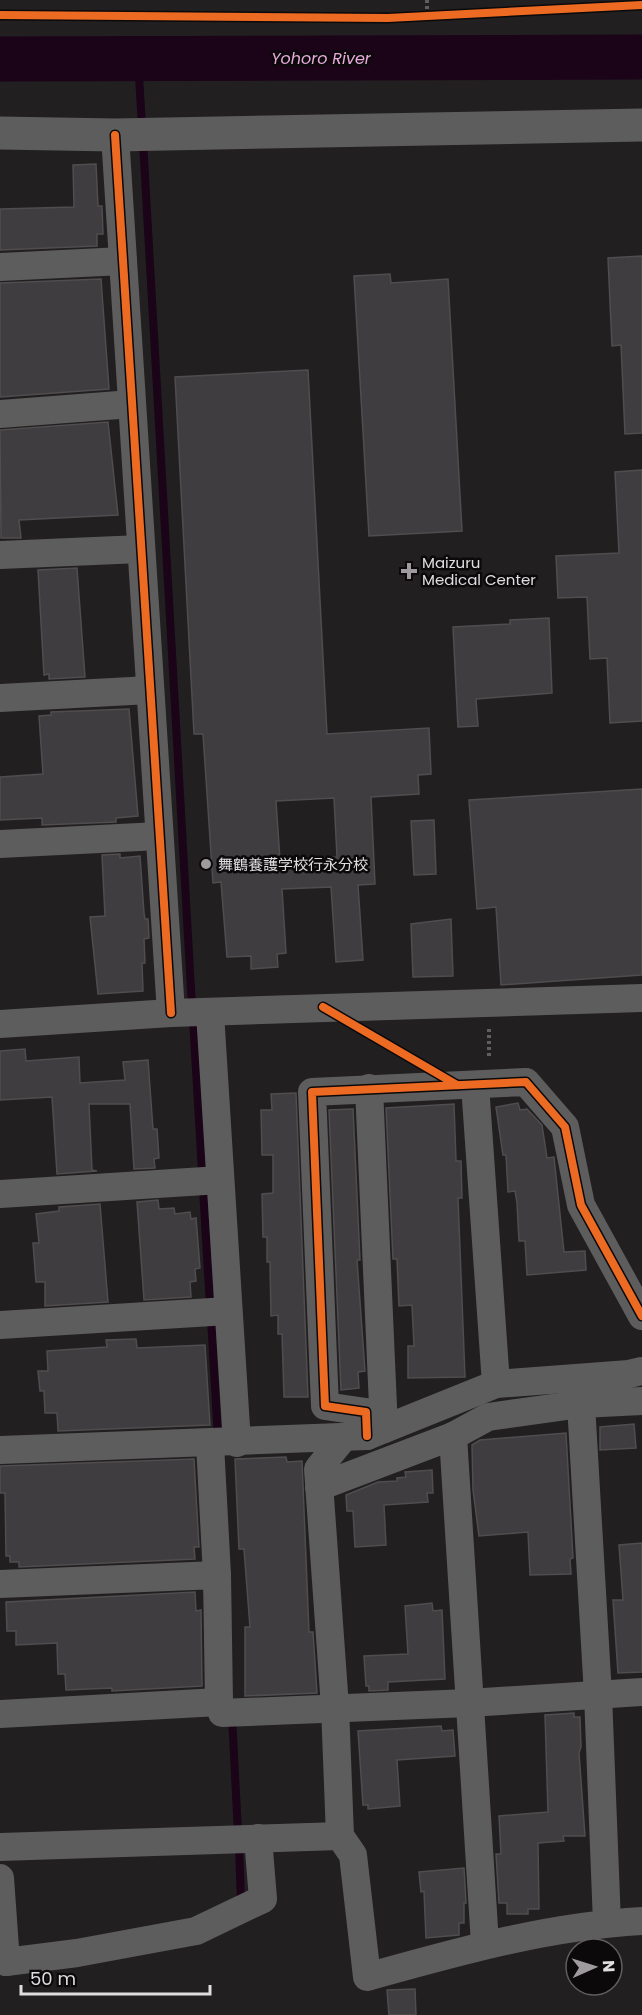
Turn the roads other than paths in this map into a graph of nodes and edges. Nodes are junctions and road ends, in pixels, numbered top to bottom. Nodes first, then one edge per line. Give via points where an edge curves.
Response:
1 (642, 126) edge
2 (0, 134) edge
3 (115, 135) junction
4 (123, 261) junction
5 (0, 267) edge
6 (132, 404) junction
7 (0, 414) edge
8 (141, 549) junction
9 (0, 555) edge
10 (150, 690) junction
11 (0, 698) edge
12 (159, 836) junction
13 (0, 843) edge
14 (642, 998) edge
15 (171, 1013) junction
16 (210, 1013) junction
17 (0, 1024) edge
18 (482, 1084) junction
19 (369, 1088) junction
20 (220, 1180) junction
21 (0, 1194) edge
22 (228, 1311) junction
23 (642, 1316) edge
24 (0, 1325) edge
25 (642, 1371) edge
26 (496, 1384) junction
27 (642, 1401) edge
28 (581, 1404) junction
29 (365, 1434) junction
30 (453, 1436) junction
31 (223, 1443) junction
32 (0, 1450) edge
33 (319, 1487) junction
34 (217, 1575) junction
35 (0, 1584) edge
36 (642, 1692) edge
37 (598, 1695) junction
38 (219, 1702) junction
39 (470, 1703) junction
40 (335, 1707) junction
41 (0, 1714) edge
42 (340, 1836) junction
43 (258, 1838) junction
44 (0, 1846) edge
45 (0, 1878) edge
46 (642, 1921) edge
47 (607, 1923) junction
48 (484, 1944) junction
49 (3, 1961) edge

1 - 3 street
2 - 3 street
3 - 4 street
4 - 5 street
4 - 6 street
6 - 7 street
6 - 8 street
8 - 9 street
8 - 10 street
10 - 11 street
10 - 12 street
12 - 13 street
12 - 15 street
14 - 16 street
15 - 16 street
15 - 17 street
16 - 20 street
18 - 19 street
18 - 23 street via 526,1082 565,1128 580,1205
18 - 26 street
19 - 29 street
19 - 29 street via 312,1092 325,1406 366,1412
20 - 21 street
20 - 22 street
22 - 24 street
22 - 31 street
25 - 26 street
26 - 29 street
27 - 28 street
28 - 30 street via 488,1417
28 - 37 street
29 - 31 street
29 - 33 street via 318,1469
30 - 33 street
30 - 39 street
31 - 32 street
31 - 34 street
33 - 40 street
34 - 35 street
34 - 38 street
36 - 37 street
37 - 39 street
37 - 47 street
38 - 40 street via 222,1713
38 - 41 street
39 - 40 street
39 - 48 street
40 - 42 street
42 - 43 street
42 - 48 street via 353,1855 367,1977
43 - 44 street
43 - 49 street via 262,1899 196,1931 77,1953
45 - 49 street
46 - 47 street
47 - 48 street

